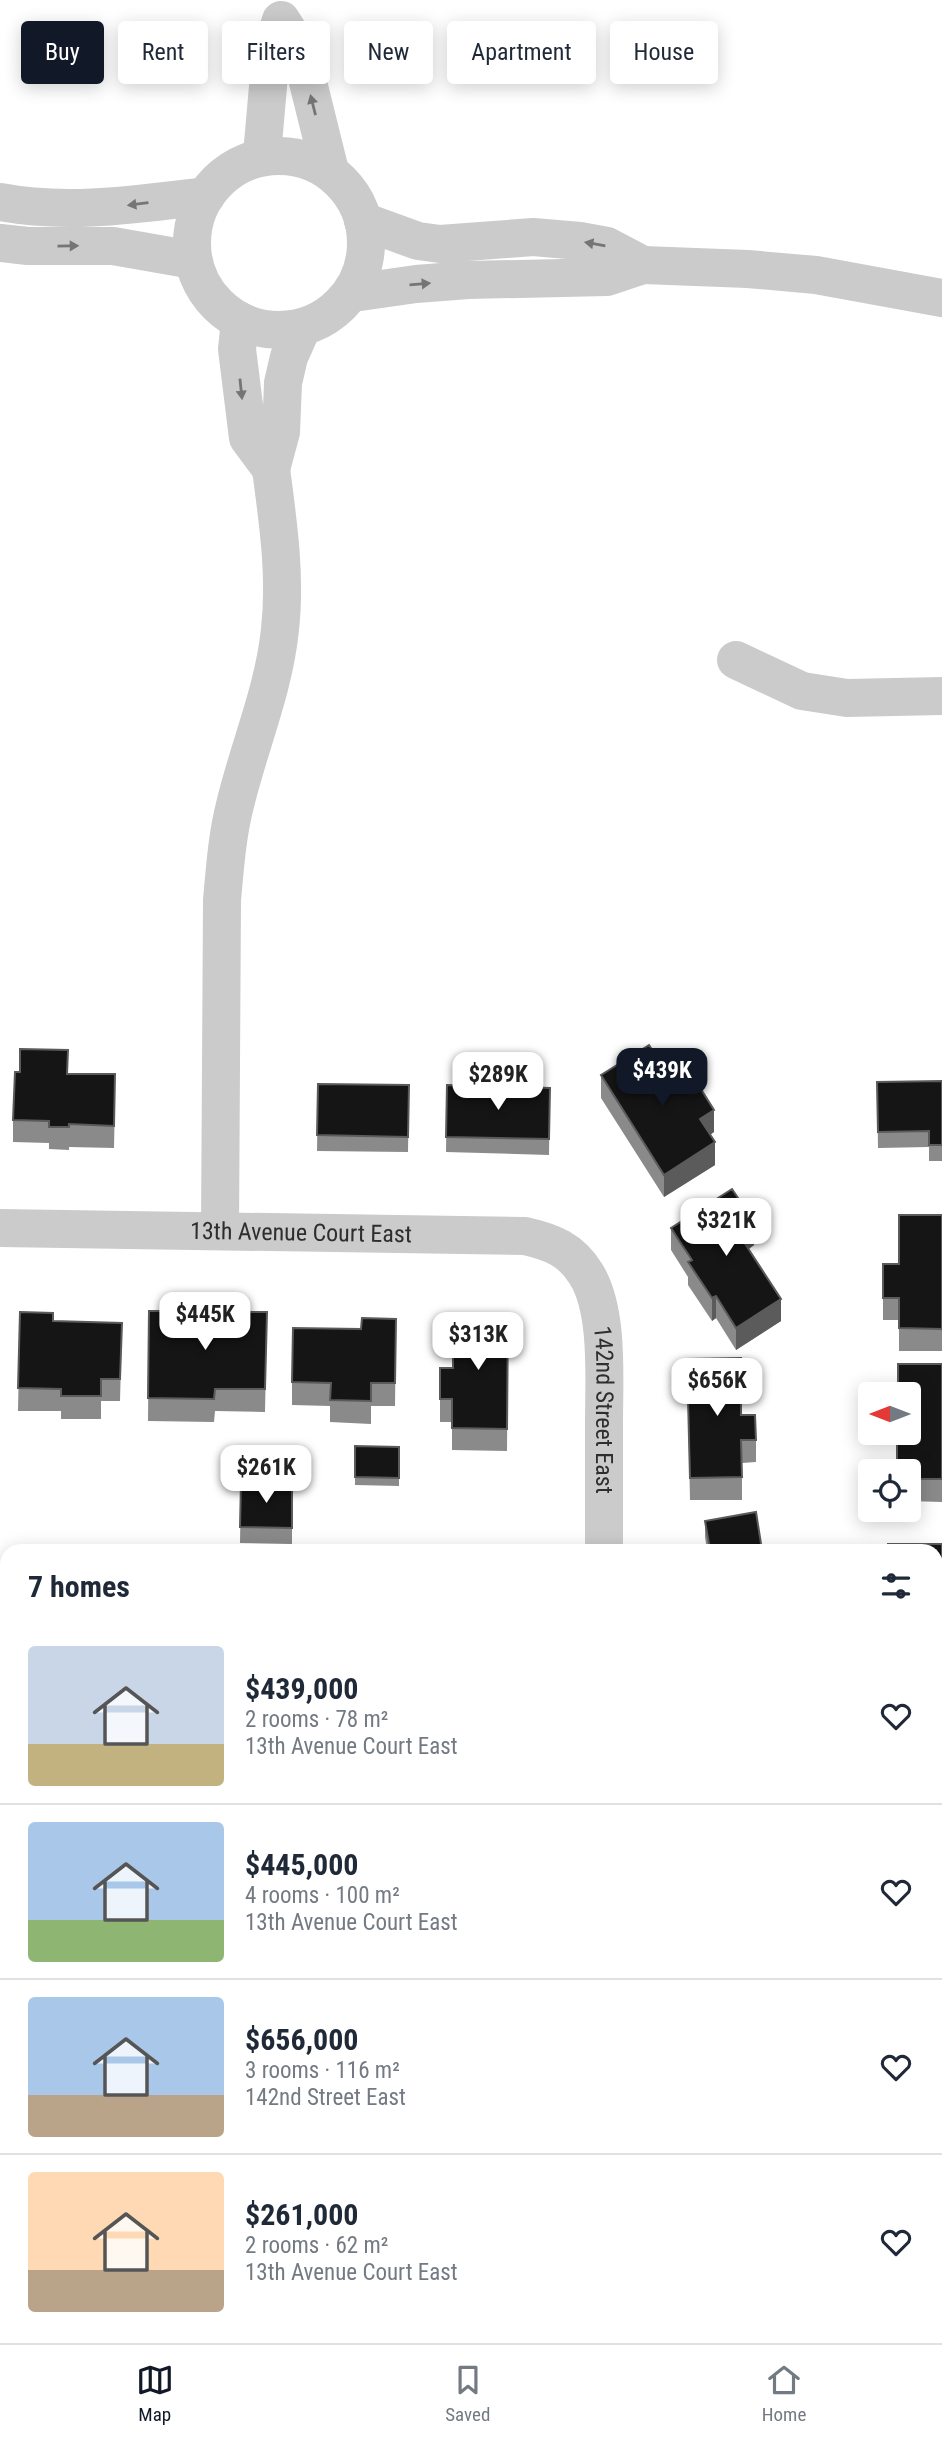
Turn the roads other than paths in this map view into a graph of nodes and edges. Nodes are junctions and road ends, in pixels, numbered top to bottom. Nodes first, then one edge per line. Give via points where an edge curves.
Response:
1 (281, 10) edge
2 (262, 155) junction
3 (330, 171) junction
4 (206, 195) junction
5 (0, 202) edge
6 (363, 221) junction
7 (0, 243) edge
8 (194, 260) junction
9 (643, 265) junction
10 (353, 293) junction
11 (942, 298) edge
12 (240, 321) junction
13 (302, 328) junction
14 (271, 469) junction
15 (736, 660) dead end
16 (942, 696) edge
17 (0, 1228) edge
18 (220, 1230) junction
19 (587, 1274) joint
20 (604, 1544) edge

1 - 2 street via 271,52
3 -> 1 street via 300,50
2 - 3 street via 288,155
2 - 4 street via 220,180
3 - 6 street via 359,206
4 -> 5 street via 64,208
4 - 8 street via 191,240
9 -> 6 street via 607,246 580,241 533,237 440,244
6 - 10 street via 365,265
7 -> 8 street via 113,246
8 - 12 street via 206,294
10 -> 9 street via 468,280 607,277
9 - 11 street via 816,275
10 - 13 street
12 - 13 street via 279,332
12 -> 14 street via 237,349 247,438
13 - 14 street via 283,383 281,432
14 - 18 street via 282,576 281,627 227,847 222,900
15 - 16 street via 802,691 847,698
17 - 18 street, 13th Avenue Court East
18 - 19 street, 13th Avenue Court East via 525,1236 551,1242
19 - 20 street, 142nd Street East via 604,1337

